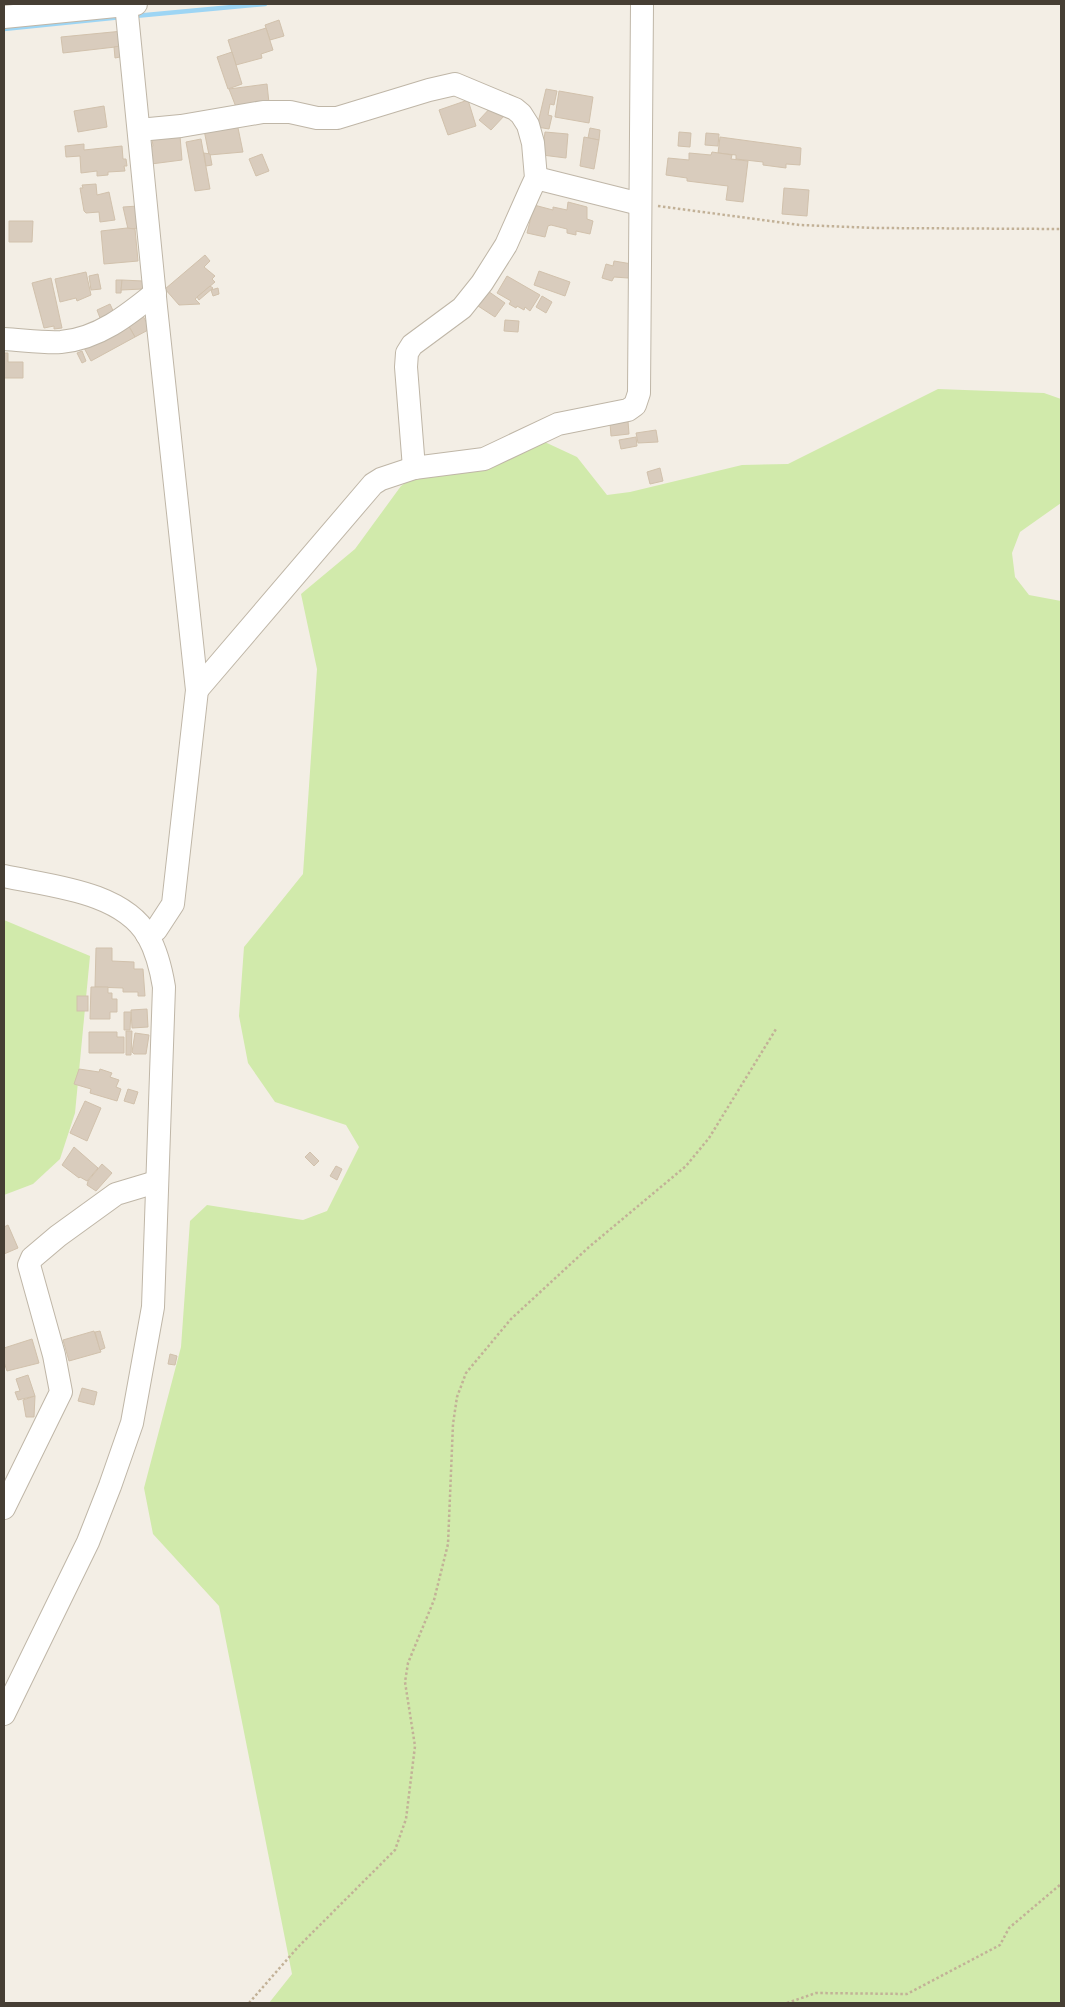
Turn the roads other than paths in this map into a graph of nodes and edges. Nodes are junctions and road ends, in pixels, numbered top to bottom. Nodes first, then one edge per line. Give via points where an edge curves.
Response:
1 (642, 8) edge
2 (129, 10) edge
3 (4, 17) edge
4 (139, 130) junction
5 (536, 178) junction
6 (640, 204) junction
7 (155, 292) junction
8 (4, 339) edge
9 (414, 468) junction
10 (197, 690) junction
11 (4, 876) edge
12 (147, 934) junction
13 (156, 1182) junction
14 (4, 1508) edge
15 (4, 1714) edge

1 - 6 street
2 - 3 street
2 - 4 street
4 - 5 street via 263,112 337,118 455,84 521,114 531,132
4 - 7 street
5 - 6 street
5 - 9 street via 498,260 474,294 448,320 409,348 406,367
6 - 9 street via 639,393 635,405 628,410 558,424 484,459
7 - 8 street via 115,323 81,338 62,342
7 - 10 street
9 - 10 street via 381,479 366,491
10 - 12 street via 173,904 156,930
11 - 12 street via 98,897 123,910
12 - 13 street via 158,959 164,987
13 - 14 street via 116,1194 58,1236 29,1264 61,1392
13 - 15 street via 153,1307 132,1423 88,1542

